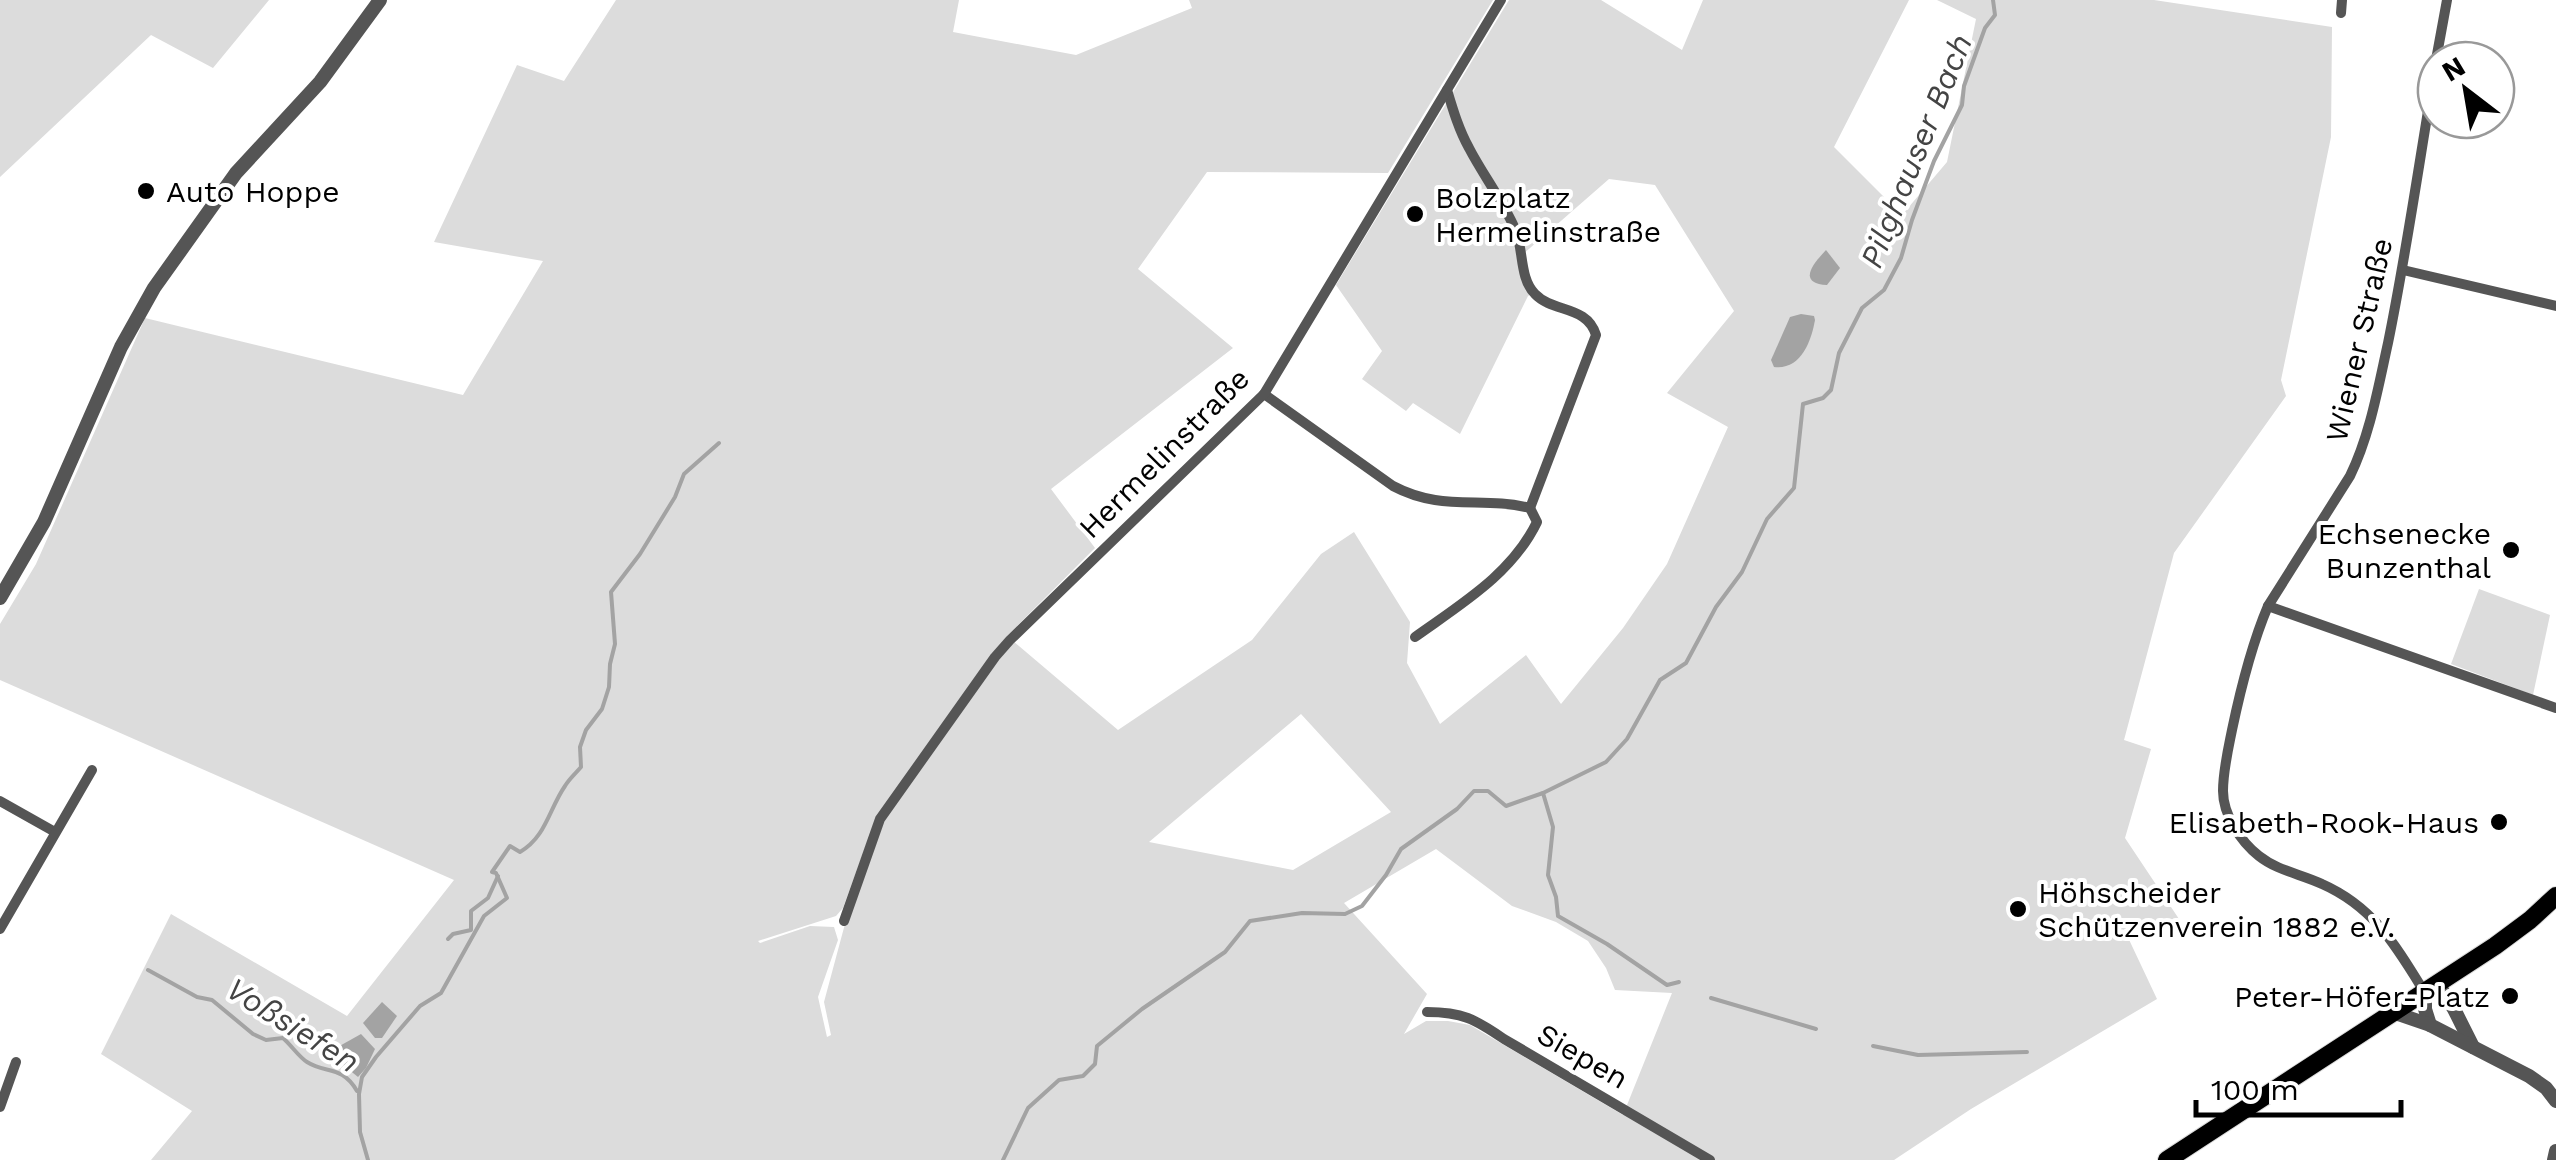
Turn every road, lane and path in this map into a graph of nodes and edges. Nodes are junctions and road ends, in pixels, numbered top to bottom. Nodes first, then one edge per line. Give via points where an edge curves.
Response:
1 (380, 0) edge
2 (1501, 0) edge
3 (2342, 0) edge
4 (2447, 0) edge
5 (2341, 13) dead end
6 (2440, 40) edge
7 (1447, 90) junction
8 (2424, 140) edge
9 (2403, 270) junction
10 (2556, 306) edge
11 (1264, 394) junction
12 (1530, 508) junction
13 (0, 598) edge
14 (2268, 606) junction
15 (1415, 637) dead end
16 (2556, 708) edge
17 (92, 770) dead end
18 (0, 801) edge
19 (56, 832) junction
20 (2556, 896) edge
21 (844, 921) dead end
22 (0, 929) edge
23 (2431, 989) junction
24 (1427, 1012) dead end
25 (2395, 1012) junction
26 (2430, 1025) junction
27 (2474, 1048) junction
28 (16, 1062) dead end
29 (2556, 1101) edge
30 (0, 1107) edge
31 (2556, 1152) edge
32 (1710, 1160) edge
33 (2167, 1160) edge
34 (2554, 1160) edge

1 - 13 street via 320,82 236,172 154,288 120,347 44,522
2 - 7 street, Hermelinstraße
3 - 5 street
4 - 6 street, Wiener Straße
7 - 11 street, Hermelinstraße
7 - 12 street via 1469,148 1514,227 1526,284 1540,299 1587,318 1596,336
8 - 9 street, Wiener Straße
9 - 10 street
9 - 14 street, Wiener Straße via 2361,454
11 - 12 street via 1408,494
11 - 21 street, Hermelinstraße via 995,657 880,819
12 - 15 street via 1537,522 1520,551
14 - 16 street
14 - 23 street, Wiener Straße via 2228,750 2222,793 2230,818 2250,848 2272,865 2324,885 2373,916
17 - 19 street
18 - 19 street
19 - 22 street
20 - 23 main road
23 - 25 main road
23 - 26 street via 2425,1009
23 - 27 street via 2454,1009
24 - 32 street, Siepen via 1474,1018
25 - 26 street
25 - 33 main road
26 - 27 street
27 - 29 street via 2528,1076
28 - 30 street
31 - 34 street

